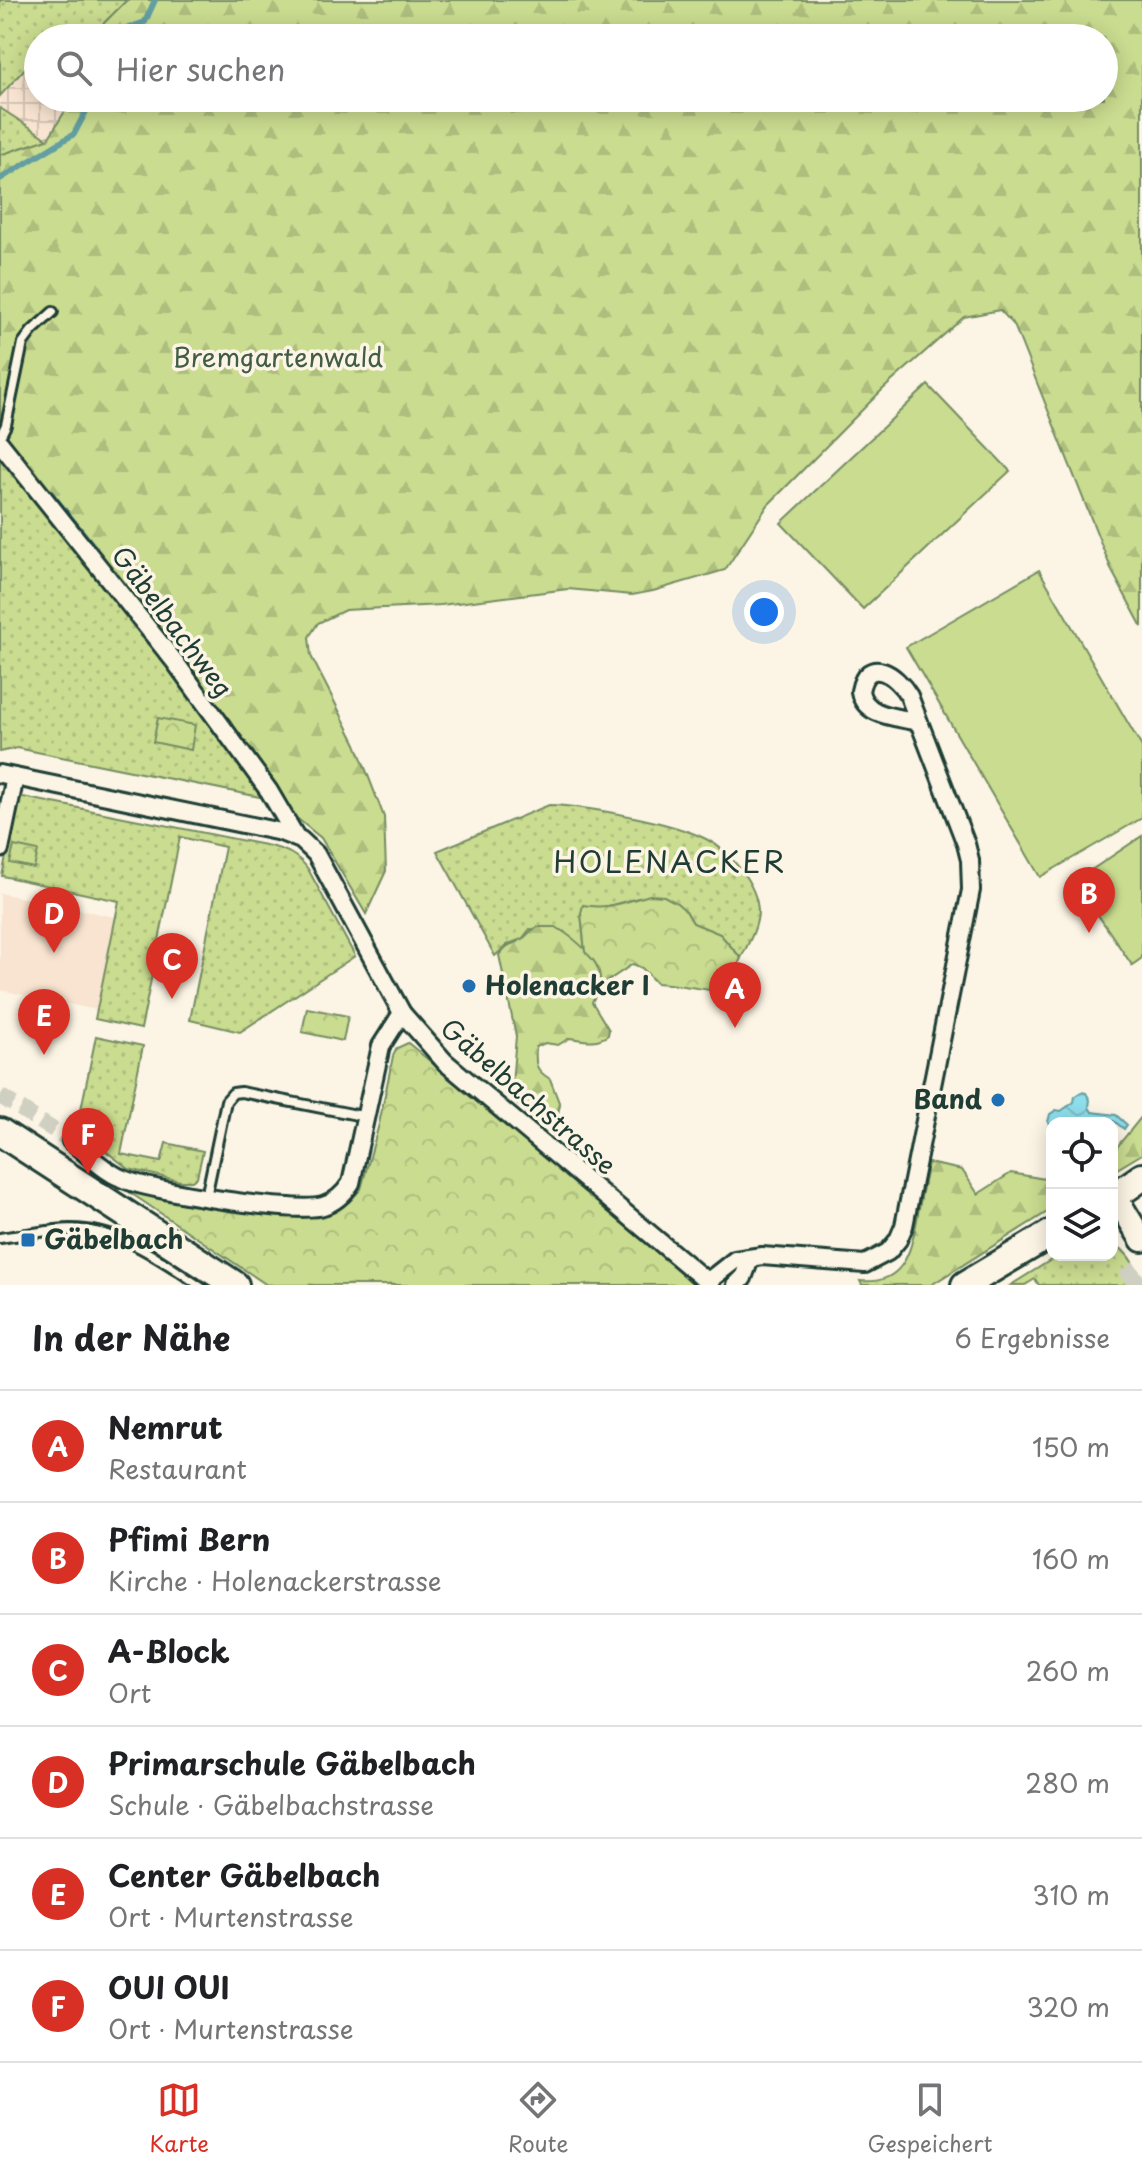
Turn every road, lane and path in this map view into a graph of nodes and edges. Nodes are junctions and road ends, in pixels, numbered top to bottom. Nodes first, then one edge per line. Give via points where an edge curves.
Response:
1 (53, 312) dead end
2 (0, 440) edge
3 (919, 722) dead end
4 (8, 776) edge
5 (296, 837) junction
6 (0, 849) edge
7 (402, 1013) junction
8 (367, 1117) junction
9 (0, 1132) edge
10 (71, 1141) tunnel mouth
11 (1142, 1177) edge
12 (1118, 1194) edge
13 (206, 1197) junction
14 (1118, 1204) edge
15 (1046, 1237) edge
16 (0, 1238) edge
17 (1142, 1240) edge
18 (142, 1247) junction
19 (182, 1251) junction
20 (750, 1259) junction
21 (709, 1284) edge
22 (200, 1285) edge
23 (235, 1285) edge
24 (736, 1285) edge
25 (965, 1285) edge

1 - 2 lane via 23,343
2 - 5 street, Gäbelbachweg via 175,662
3 - 20 street via 966,844 972,876 904,1226 888,1252 865,1264
4 - 5 street
4 - 6 street
5 - 7 street, Gäbelbachstrasse via 316,854
7 - 8 street via 381,1046
7 - 21 street, Gäbelbachstrasse via 445,1062
8 - 13 street via 351,1183 333,1202 303,1208
8 - 13 lane via 233,1093 226,1101
9 - 19 main road
10 - 13 street via 123,1180
11 - 12 main road
14 - 17 street
15 - 25 main road
16 - 18 lane via 71,1229 107,1234
18 - 19 lane
18 - 22 lane
19 - 23 main road
20 - 21 street via 735,1260
20 - 24 street

